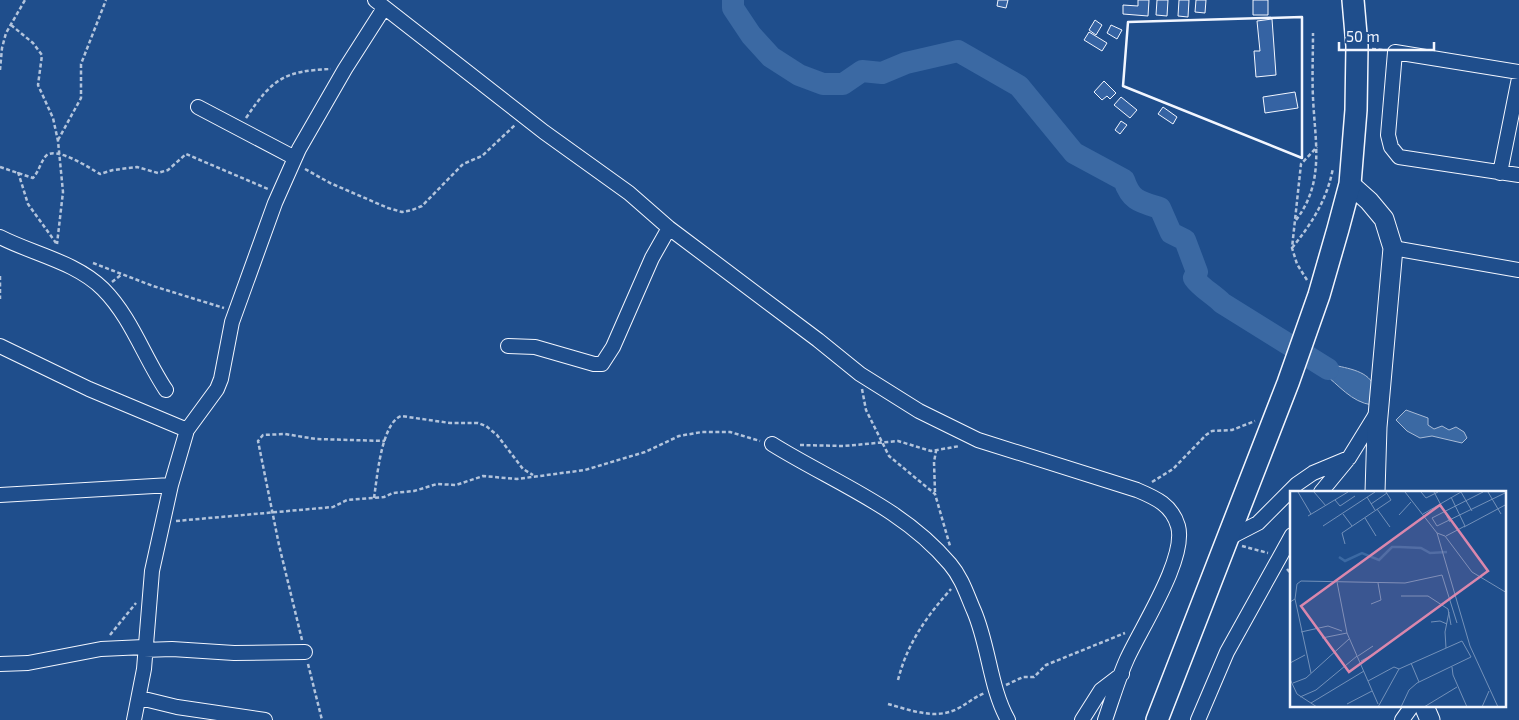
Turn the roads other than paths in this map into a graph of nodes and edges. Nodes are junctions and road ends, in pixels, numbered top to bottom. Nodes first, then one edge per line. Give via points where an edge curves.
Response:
1 (1353, 0) edge
2 (379, 4) edge
3 (1519, 72) edge
4 (1519, 78) edge
5 (198, 107) dead end
6 (294, 160) junction
7 (1500, 172) junction
8 (1519, 175) edge
9 (1350, 184) junction
10 (669, 228) junction
11 (0, 237) edge
12 (1393, 248) junction
13 (1519, 270) edge
14 (0, 346) edge
15 (508, 346) dead end
16 (166, 390) dead end
17 (1378, 410) junction
18 (186, 430) junction
19 (772, 444) road end
20 (1349, 458) junction
21 (171, 485) junction
22 (1322, 491) edge
23 (1376, 491) edge
24 (0, 495) edge
25 (1290, 538) edge
26 (1226, 542) junction
27 (144, 649) junction
28 (305, 652) road end
29 (0, 664) edge
30 (1122, 674) junction
31 (140, 698) junction
32 (1411, 708) edge
33 (1425, 708) edge
34 (134, 720) edge
35 (265, 720) edge
36 (1008, 720) edge
37 (1082, 720) edge
38 (1105, 720) edge
39 (1157, 720) edge
40 (1198, 720) edge
41 (1402, 720) edge
42 (1430, 720) edge

1 - 9 highway via 1358,46
2 - 6 street
2 - 10 street via 629,193
3 - 7 street via 1395,52 1388,135 1391,147 1399,157
4 - 7 street
5 - 6 street
6 - 18 street via 236,312 228,336 221,379
7 - 8 street
9 - 12 main road via 1384,219
9 - 26 highway via 1317,300
10 - 15 street via 602,364 535,347
10 - 30 street via 860,374 919,411 978,440 1137,490 1158,499 1171,510 1180,536 1174,560
11 - 16 street via 90,279 114,302
12 - 13 street
12 - 17 main road
14 - 18 street via 89,390
17 - 20 street
17 - 23 main road
18 - 21 street
19 - 36 street via 888,509 919,533 950,564 977,618
20 - 22 street
20 - 26 street via 1313,472 1258,523
21 - 24 street
21 - 27 street via 149,590
25 - 40 street via 1227,652
26 - 39 highway
27 - 28 street
27 - 29 street via 101,649 28,663
27 - 31 street
30 - 37 street via 1101,690
30 - 38 street
31 - 34 street
31 - 35 street
32 - 41 street
33 - 42 main road

